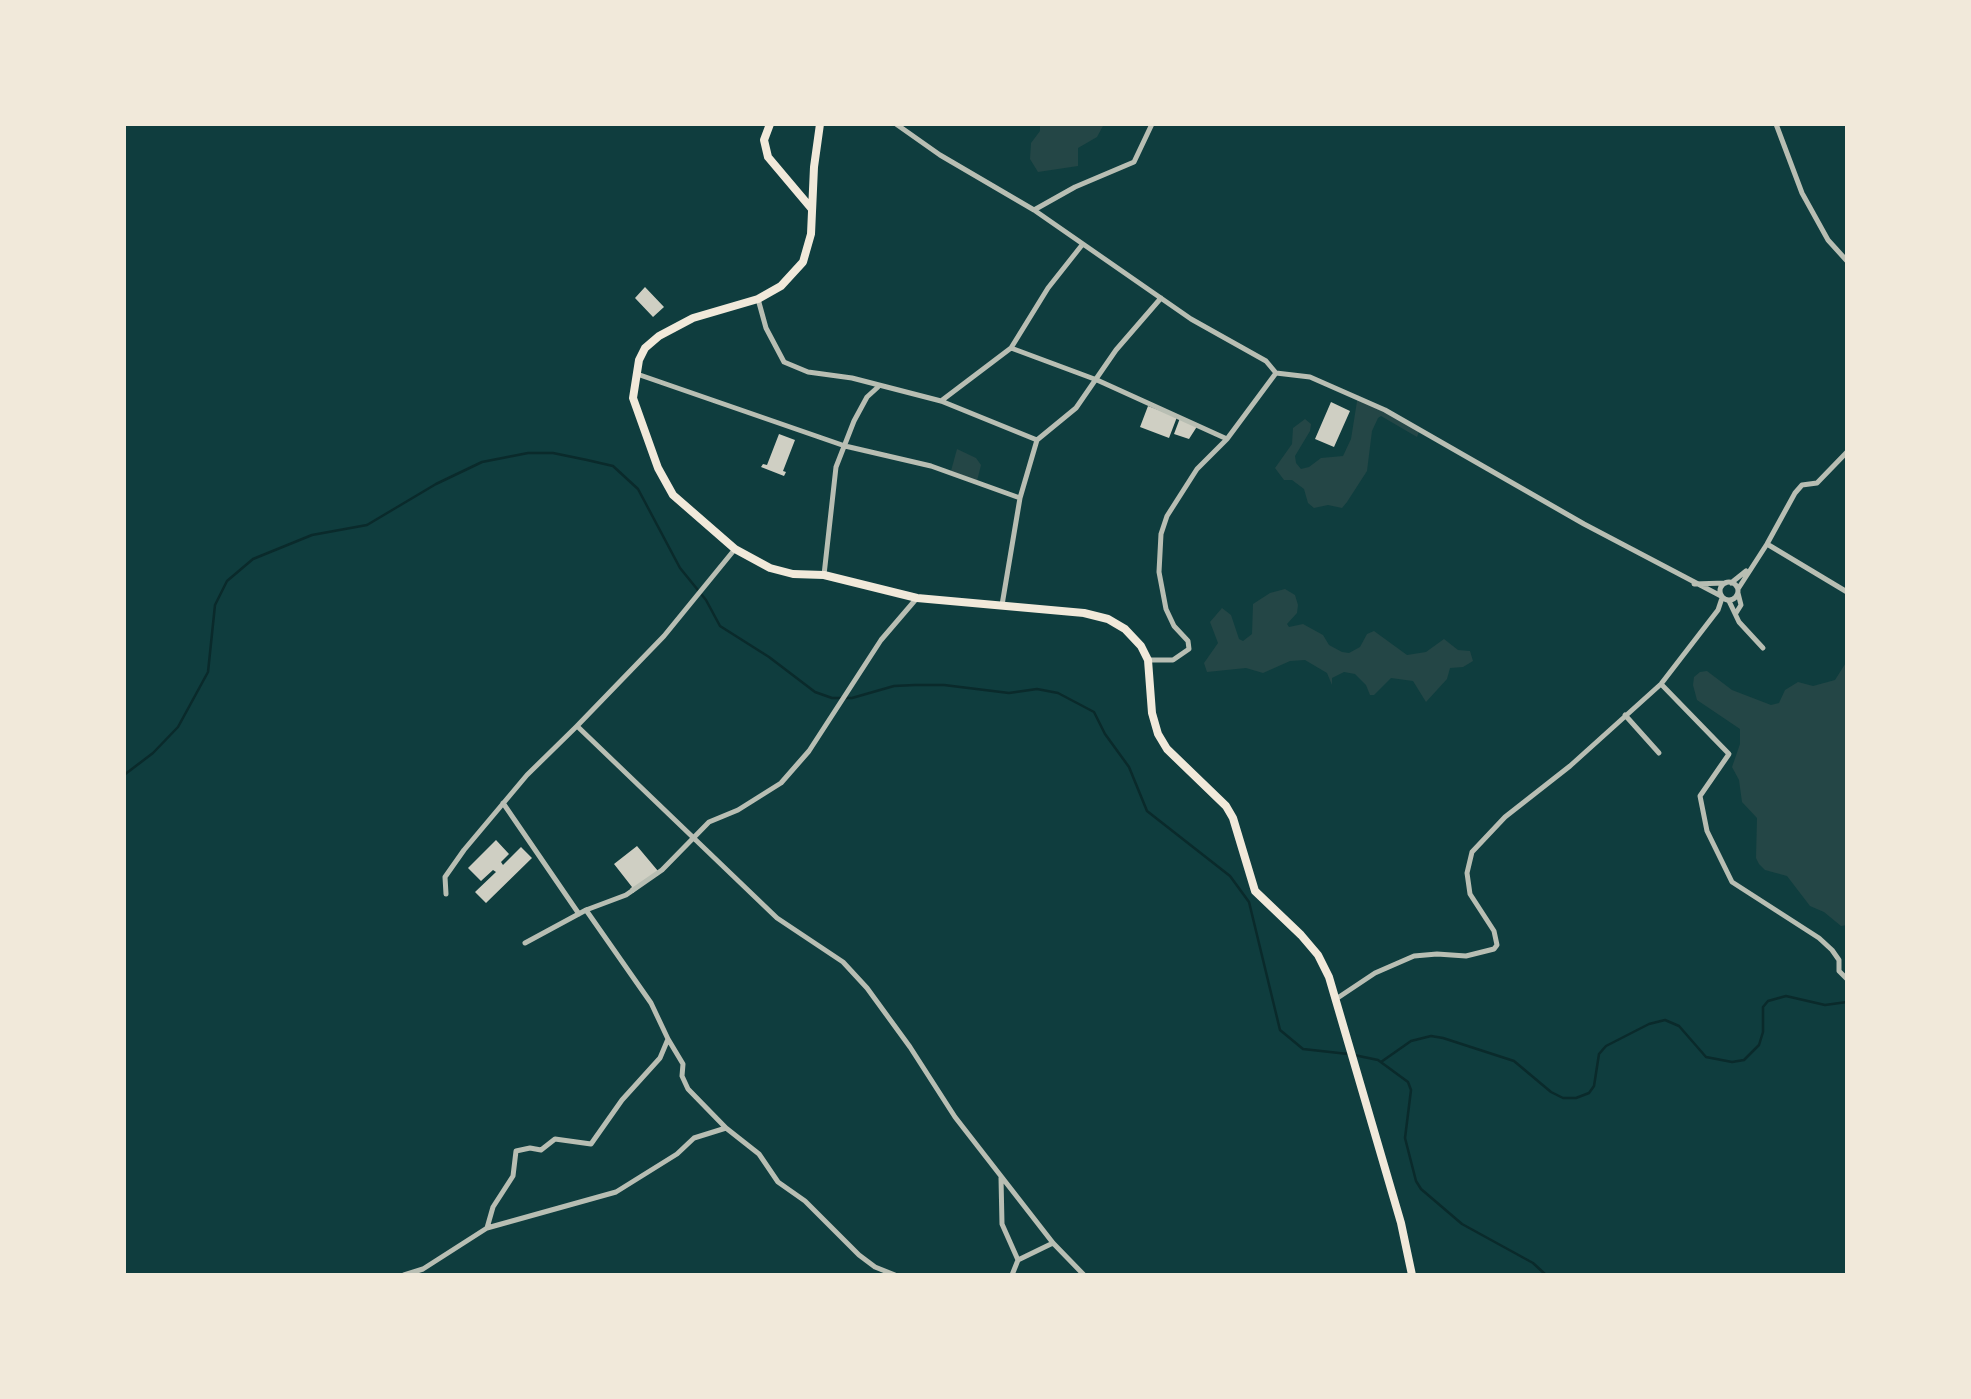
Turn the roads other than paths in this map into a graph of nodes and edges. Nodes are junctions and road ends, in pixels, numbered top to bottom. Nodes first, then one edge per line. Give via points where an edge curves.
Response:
1 (770, 124) edge
2 (820, 124) edge
3 (896, 124) edge
4 (1152, 124) edge
5 (1776, 124) edge
6 (811, 208) junction
7 (1034, 210) junction
8 (1082, 246) junction
9 (1847, 261) edge
10 (1161, 298) junction
11 (758, 299) junction
12 (1011, 348) junction
13 (1276, 373) junction
14 (635, 374) junction
15 (1097, 380) junction
16 (877, 387) junction
17 (941, 401) junction
18 (1227, 439) junction
19 (1037, 440) junction
20 (845, 446) junction
21 (1847, 452) edge
22 (1020, 498) junction
23 (1768, 544) junction
24 (735, 549) junction
25 (1751, 566) junction
26 (824, 575) junction
27 (1728, 583) junction
28 (1694, 584) junction
29 (1738, 591) junction
30 (1847, 592) edge
31 (1721, 597) junction
32 (916, 598) junction
33 (1729, 601) junction
34 (1002, 605) junction
35 (1736, 613) junction
36 (1763, 648) dead end
37 (1148, 660) junction
38 (1661, 684) junction
39 (1625, 715) junction
40 (577, 726) junction
41 (1660, 753) dead end
42 (503, 803) junction
43 (694, 838) junction
44 (446, 894) dead end
45 (586, 910) junction
46 (579, 914) junction
47 (525, 943) dead end
48 (1847, 979) edge
49 (1336, 999) junction
50 (668, 1039) junction
51 (726, 1128) junction
52 (1000, 1176) junction
53 (486, 1228) junction
54 (1053, 1243) junction
55 (1018, 1260) junction
56 (404, 1275) edge
57 (895, 1275) edge
58 (1012, 1275) edge
59 (1084, 1275) edge
60 (1412, 1275) edge

1 - 6 main road via 764,140 768,157
2 - 6 main road
3 - 7 street
4 - 7 street via 1134,162
5 - 9 street via 1802,193 1828,240
6 - 11 main road via 809,248 803,262 781,286
7 - 8 street
8 - 10 street
8 - 12 street via 1048,288
10 - 13 street via 1266,361
10 - 15 street
11 - 14 main road via 693,318 659,336 645,348
11 - 16 street via 766,328 784,362
12 - 15 street
12 - 17 street
13 - 18 street
13 - 28 street via 1310,377 1385,410
14 - 20 street
14 - 24 main road via 633,398 646,441 673,495
15 - 18 street
15 - 19 street via 1076,408
16 - 17 street
16 - 20 street via 867,397
17 - 19 street
18 - 37 street via 1197,469 1161,534 1158,559 1164,600 1189,649 1173,660
19 - 22 street
20 - 22 street via 931,466
20 - 26 street via 836,467
21 - 23 street via 1816,483 1802,485 1795,493
22 - 34 street
23 - 25 street
23 - 30 street
24 - 26 main road via 770,568
24 - 40 street via 692,604
25 - 27 street
25 - 29 street
26 - 32 main road
27 - 28 street
27 - 29 street
27 - 31 street via 1720,587
28 - 31 street
29 - 33 street
29 - 35 street via 1741,605
31 - 33 street
31 - 38 street via 1718,610
32 - 34 main road
32 - 43 street via 881,640 809,751 781,783 709,822
33 - 35 street
34 - 37 main road via 1108,619 1125,629
35 - 36 street
37 - 49 main road via 1158,734 1167,749 1226,806 1255,891 1318,955
38 - 39 street
38 - 48 street via 1729,754 1700,796 1707,831 1731,882 1819,938 1839,960 1839,971
39 - 41 street
39 - 49 street via 1505,817 1472,852 1469,894 1494,931 1494,950 1466,957 1414,956 1376,972
40 - 42 street
40 - 43 street
42 - 44 street via 445,877
42 - 46 street
43 - 45 street via 662,870 626,895
43 - 52 street via 777,918 832,953 867,988
45 - 46 street
45 - 50 street via 651,1003
46 - 47 street
49 - 60 main road
50 - 51 street via 683,1064 688,1089
50 - 53 street via 660,1058 592,1143 555,1139 541,1150 516,1151 513,1176 498,1197
51 - 53 street via 694,1138 616,1192
51 - 57 street via 759,1154 778,1182 846,1244 875,1267
52 - 54 street
52 - 55 street via 1002,1224
53 - 56 street via 423,1269
54 - 55 street
54 - 59 street
55 - 58 street

